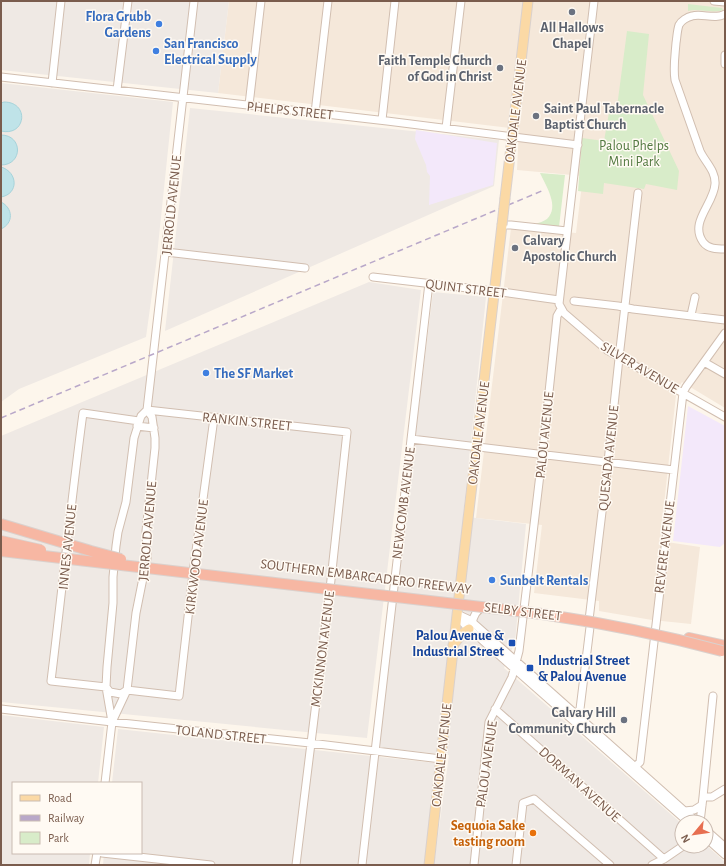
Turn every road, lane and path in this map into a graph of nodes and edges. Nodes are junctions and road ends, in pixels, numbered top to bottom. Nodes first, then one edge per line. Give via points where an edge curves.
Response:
1 (61, 1) edge
2 (128, 1) edge
3 (194, 1) edge
4 (261, 1) edge
5 (328, 1) edge
6 (395, 1) edge
7 (461, 1) edge
8 (528, 1) edge
9 (594, 1) edge
10 (714, 1) edge
11 (725, 2) edge
12 (725, 14) edge
13 (725, 55) edge
14 (725, 64) edge
15 (1, 77) edge
16 (52, 83) junction
17 (117, 90) junction
18 (183, 98) junction
19 (249, 106) junction
20 (315, 113) junction
21 (382, 120) junction
22 (446, 128) junction
23 (512, 136) junction
24 (578, 145) junction
25 (638, 193) dead end
26 (502, 225) junction
27 (567, 231) junction
28 (725, 249) edge
29 (166, 252) junction
30 (305, 268) dead end
31 (374, 277) dead end
32 (429, 283) junction
33 (494, 291) junction
34 (695, 297) dead end
35 (559, 300) junction
36 (574, 301) dead end
37 (625, 307) junction
38 (561, 309) junction
39 (692, 315) junction
40 (725, 320) edge
41 (725, 333) edge
42 (619, 356) junction
43 (704, 362) junction
44 (725, 374) edge
45 (683, 393) junction
46 (147, 410) junction
47 (725, 417) edge
48 (214, 418) junction
49 (138, 423) junction
50 (154, 428) junction
51 (347, 432) joint
52 (411, 439) junction
53 (476, 447) junction
54 (542, 454) junction
55 (608, 462) junction
56 (674, 470) junction
57 (1, 524) edge
58 (1, 541) edge
59 (1, 551) edge
60 (66, 557) junction
61 (114, 564) junction
62 (145, 567) junction
63 (166, 567) junction
64 (185, 572) dead end
65 (201, 573) dead end
66 (330, 589) junction
67 (392, 596) junction
68 (458, 604) junction
69 (483, 606) junction
70 (524, 611) junction
71 (457, 614) junction
72 (589, 620) junction
73 (471, 626) junction
74 (658, 634) junction
75 (453, 645) junction
76 (724, 651) edge
77 (516, 666) junction
78 (106, 687) junction
79 (127, 690) junction
80 (713, 696) dead end
81 (1, 709) edge
82 (495, 709) junction
83 (574, 717) junction
84 (112, 722) junction
85 (310, 743) junction
86 (375, 752) junction
87 (441, 759) junction
88 (633, 769) junction
89 (105, 782) edge
90 (725, 788) edge
91 (703, 797) junction
92 (702, 805) junction
93 (685, 811) junction
94 (680, 814) edge
95 (688, 814) edge
96 (701, 814) edge
97 (714, 837) edge
98 (714, 845) edge
99 (725, 847) edge
100 (674, 852) edge
101 (97, 854) edge
102 (111, 854) edge
103 (725, 855) edge
104 (664, 859) junction
105 (95, 865) edge
106 (210, 865) edge
107 (296, 865) edge
108 (362, 865) edge
109 (429, 865) edge
110 (474, 865) edge
111 (516, 865) edge
112 (610, 865) edge
113 (652, 865) edge

1 - 16 street
2 - 17 street
3 - 18 street, JERROLD AVENUE
4 - 19 street
5 - 20 street
6 - 21 street
7 - 22 street
8 - 23 main road, OAKDALE AVENUE
9 - 24 street, PALOU AVENUE
10 - 11 street
12 - 28 street via 692,16 680,24 674,68 675,80 700,151 711,169 716,184 698,225 700,238 704,244 715,249
13 - 14 street
15 - 16 street, PHELPS STREET
16 - 17 street, PHELPS STREET
17 - 18 street, PHELPS STREET
18 - 19 street, PHELPS STREET
18 - 29 street, JERROLD AVENUE
19 - 20 street, PHELPS STREET
20 - 21 street, PHELPS STREET
21 - 22 street, PHELPS STREET
22 - 23 street, PHELPS STREET
23 - 24 street, PHELPS STREET
23 - 26 main road, OAKDALE AVENUE, bridge
24 - 27 street, PALOU AVENUE
25 - 37 street, QUESADA AVENUE
26 - 27 street
26 - 33 main road, OAKDALE AVENUE
27 - 35 street, PALOU AVENUE
29 - 30 street
29 - 46 street, JERROLD AVENUE
31 - 32 street, QUINT STREET
32 - 33 street, QUINT STREET
32 - 52 street, NEWCOMB AVENUE
33 - 35 street, QUINT STREET
33 - 53 main road, OAKDALE AVENUE
34 - 39 street
35 - 38 street, PALOU AVENUE
36 - 37 street
37 - 39 street
37 - 42 street, QUESADA AVENUE
38 - 42 street, SILVER AVENUE via 607,350
38 - 54 street, PALOU AVENUE via 557,316
39 - 40 street
41 - 43 street, REVERE AVENUE
42 - 45 street, SILVER AVENUE
42 - 55 street, QUESADA AVENUE
43 - 44 street
43 - 45 street, REVERE AVENUE
45 - 47 street, SILVER AVENUE
45 - 56 street, REVERE AVENUE
46 - 48 street, RANKIN STREET
46 - 49 street, JERROLD AVENUE
46 - 50 street, JERROLD AVENUE via 152,417
48 - 51 street, RANKIN STREET
48 - 79 street, KIRKWOOD AVENUE via 179,696
49 - 50 street
49 - 60 street, INNES AVENUE via 83,413
49 - 61 street, JERROLD AVENUE
50 - 62 street, JERROLD AVENUE via 155,448 146,531
51 - 66 street, MCKINNON AVENUE
52 - 53 street
52 - 67 street, NEWCOMB AVENUE
53 - 54 street
53 - 68 main road, OAKDALE AVENUE
54 - 55 street
54 - 70 street, PALOU AVENUE
55 - 56 street
55 - 72 street, QUESADA AVENUE
56 - 74 street, REVERE AVENUE
57 - 63 highway, bridge via 113,557
58 - 63 highway, SOUTHERN EMBARCADERO FREEWAY, bridge via 85,558
59 - 60 street
59 - 76 highway, SOUTHERN EMBARCADERO FREEWAY, bridge via 542,614 620,627
60 - 61 street
60 - 78 street, INNES AVENUE via 51,681
61 - 62 street
61 - 78 street, JERROLD AVENUE
62 - 64 street
62 - 79 street, JERROLD AVENUE via 136,613
63 - 74 highway, SOUTHERN EMBARCADERO FREEWAY, bridge via 555,612
65 - 66 street, SELBY STREET
66 - 67 street, SELBY STREET
66 - 85 street, MCKINNON AVENUE
67 - 68 street, SELBY STREET
67 - 86 street, NEWCOMB AVENUE
68 - 69 street, SELBY STREET
68 - 71 main road, OAKDALE AVENUE
69 - 70 street, SELBY STREET
69 - 73 street via 476,613
70 - 72 street, SELBY STREET
70 - 77 street, PALOU AVENUE
71 - 73 street via 465,625
71 - 75 main road, OAKDALE AVENUE
72 - 74 street, SELBY STREET
72 - 83 street, QUESADA AVENUE via 580,709
73 - 75 main road
73 - 77 street
74 - 76 highway, SOUTHERN EMBARCADERO FREEWAY, bridge
74 - 88 street, REVERE AVENUE via 640,762
75 - 87 main road, OAKDALE AVENUE
77 - 82 street, PALOU AVENUE
77 - 83 street
78 - 79 street via 110,692 121,694
78 - 84 street, JERROLD AVENUE
79 - 84 street, JERROLD AVENUE
80 - 91 street
81 - 84 street, TOLAND STREET
82 - 104 street, DORMAN AVENUE
82 - 110 street, PALOU AVENUE via 488,729
83 - 88 street
84 - 85 street, TOLAND STREET
84 - 89 street, JERROLD AVENUE
85 - 86 street, TOLAND STREET
85 - 107 street, MCKINNON AVENUE
86 - 87 street, TOLAND STREET
86 - 108 street, NEWCOMB AVENUE
87 - 109 main road, OAKDALE AVENUE
88 - 93 street
88 - 94 street
90 - 91 street via 712,797
91 - 92 street
92 - 93 street via 694,810
92 - 96 street
93 - 95 street
97 - 99 street
98 - 103 street
100 - 104 street
101 - 105 street
102 - 106 street
104 - 113 street
111 - 112 street via 523,803 534,799

